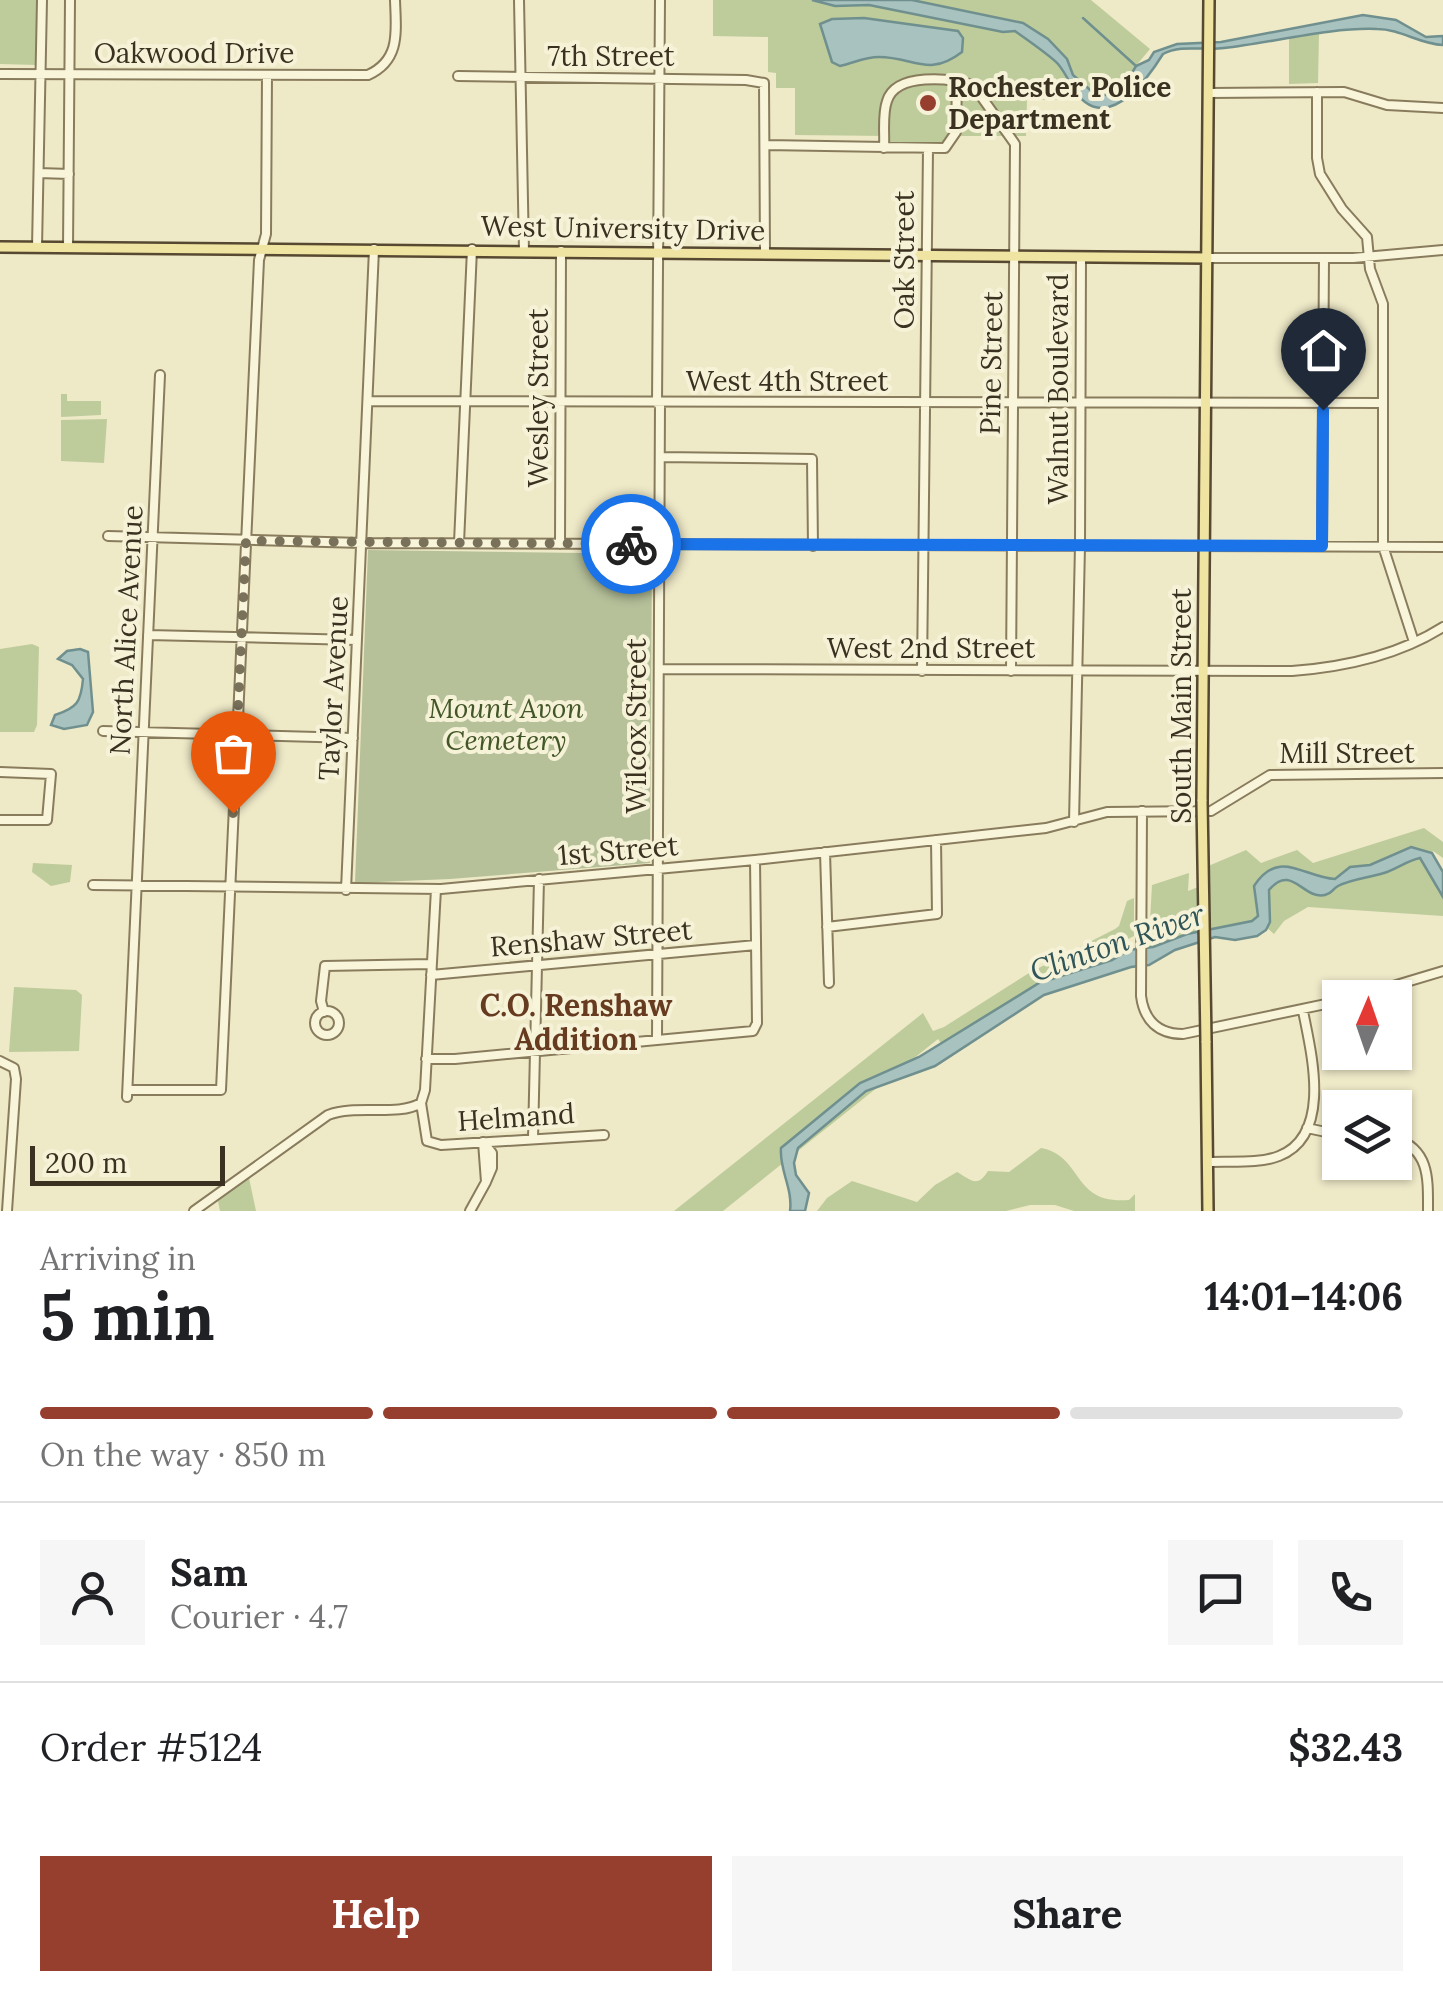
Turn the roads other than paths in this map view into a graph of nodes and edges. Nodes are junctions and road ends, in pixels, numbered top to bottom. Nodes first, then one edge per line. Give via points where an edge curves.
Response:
1 (42, 0) edge
2 (70, 0) edge
3 (396, 0) edge
4 (520, 0) edge
5 (660, 0) edge
6 (1209, 0) edge
7 (0, 74) edge
8 (40, 75) junction
9 (68, 75) junction
10 (267, 76) junction
11 (458, 76) dead end
12 (520, 78) junction
13 (660, 79) junction
14 (957, 82) junction
15 (1318, 92) junction
16 (1209, 93) junction
17 (1443, 108) edge
18 (766, 145) junction
19 (884, 148) junction
20 (928, 150) junction
21 (39, 174) junction
22 (69, 174) junction
23 (0, 247) edge
24 (37, 247) junction
25 (68, 248) junction
26 (262, 248) junction
27 (374, 249) junction
28 (472, 249) junction
29 (524, 250) junction
30 (1443, 250) edge
31 (561, 251) junction
32 (658, 252) junction
33 (766, 253) junction
34 (927, 253) junction
35 (1015, 255) junction
36 (1369, 256) junction
37 (1081, 257) junction
38 (1208, 258) junction
39 (1324, 258) junction
40 (160, 375) dead end
41 (368, 401) junction
42 (466, 402) junction
43 (560, 402) junction
44 (659, 404) junction
45 (925, 404) junction
46 (1013, 404) junction
47 (1080, 404) junction
48 (1323, 404) junction
49 (1382, 404) junction
50 (1206, 405) junction
51 (660, 457) junction
52 (108, 536) dead end
53 (153, 538) junction
54 (246, 541) junction
55 (362, 543) junction
56 (459, 543) junction
57 (560, 544) junction
58 (660, 544) junction
59 (813, 546) junction
60 (924, 546) junction
61 (1012, 546) junction
62 (1080, 546) junction
63 (1204, 546) junction
64 (1322, 546) junction
65 (1383, 546) junction
66 (1443, 547) edge
67 (1443, 627) edge
68 (148, 635) junction
69 (241, 638) junction
70 (357, 640) junction
71 (1414, 642) junction
72 (659, 669) junction
73 (922, 671) junction
74 (1011, 671) junction
75 (1078, 671) junction
76 (1204, 672) junction
77 (102, 731) dead end
78 (144, 734) junction
79 (236, 736) junction
80 (353, 738) junction
81 (0, 772) edge
82 (1443, 773) edge
83 (1142, 811) junction
84 (0, 820) edge
85 (1074, 822) junction
86 (936, 840) junction
87 (825, 852) junction
88 (755, 860) junction
89 (658, 869) junction
90 (539, 879) junction
91 (93, 885) dead end
92 (137, 887) junction
93 (230, 888) junction
94 (436, 889) junction
95 (346, 890) junction
96 (827, 927) junction
97 (756, 945) junction
98 (658, 954) junction
99 (431, 964) junction
100 (537, 966) junction
101 (1443, 971) edge
102 (431, 975) junction
103 (1412, 980) edge
104 (829, 984) dead end
105 (1322, 1006) edge
106 (1303, 1011) junction
107 (324, 1012) dead end
108 (657, 1040) junction
109 (534, 1052) junction
110 (426, 1059) junction
111 (0, 1061) edge
112 (421, 1103) junction
113 (1307, 1128) junction
114 (1322, 1131) edge
115 (604, 1135) dead end
116 (533, 1138) junction
117 (483, 1142) junction
118 (1412, 1146) edge
119 (1208, 1162) junction
120 (7, 1211) edge
121 (194, 1211) edge
122 (470, 1211) edge
123 (1208, 1211) edge
124 (1428, 1211) edge

1 - 8 street
2 - 9 street
3 - 10 street, Oakwood Drive via 396,42 385,64 362,76
4 - 12 street
5 - 13 street, Wilcox Street
6 - 16 main road, South Main Street
7 - 8 street, Oakwood Drive
8 - 9 street, Oakwood Drive
8 - 21 street
9 - 10 street, Oakwood Drive
9 - 22 street
10 - 26 street
11 - 12 street, 7th Street
12 - 13 street, 7th Street
12 - 29 street
13 - 18 street, 7th Street via 764,83
13 - 32 street, Wilcox Street
14 - 19 street via 907,82 892,90
14 - 20 street via 955,137 945,148
14 - 35 street, Pine Street via 975,87 1015,144
15 - 16 street
15 - 17 street
15 - 36 street via 1320,174 1365,233
16 - 38 main road, South Main Street
18 - 19 street
18 - 33 street
19 - 20 street
20 - 34 street, Oak Street
21 - 22 street
21 - 24 street
22 - 25 street
23 - 24 main road, West University Drive
24 - 25 main road, West University Drive
25 - 26 main road, West University Drive
26 - 27 main road, West University Drive
26 - 54 street
27 - 28 main road, West University Drive
27 - 41 street, Taylor Avenue
28 - 29 main road, West University Drive
28 - 42 street
29 - 31 main road, West University Drive
30 - 36 street
31 - 32 main road, West University Drive
31 - 43 street, Wesley Street
32 - 33 main road, West University Drive
32 - 44 street, Wilcox Street
33 - 34 main road, West University Drive
34 - 35 main road, West University Drive
34 - 45 street, Oak Street
35 - 37 main road, West University Drive
35 - 46 street, Pine Street
36 - 39 street
36 - 49 street via 1383,304
37 - 38 main road, West University Drive
37 - 47 street, Walnut Boulevard
38 - 39 street
38 - 50 main road, South Main Street
39 - 48 street
40 - 53 street, North Alice Avenue
41 - 42 street, West 4th Street
41 - 55 street, Taylor Avenue
42 - 43 street, West 4th Street
42 - 56 street
43 - 44 street, West 4th Street
43 - 57 street, Wesley Street
44 - 45 street, West 4th Street
44 - 51 street, Wilcox Street
45 - 46 street, West 4th Street
45 - 60 street, Oak Street
46 - 47 street, West 4th Street
46 - 61 street, Pine Street
47 - 50 street, West 4th Street
47 - 62 street, Walnut Boulevard
48 - 49 street, West 4th Street
48 - 50 street, West 4th Street
48 - 64 street
49 - 65 street
50 - 63 main road, South Main Street
51 - 58 street, Wilcox Street
51 - 59 street via 812,459
52 - 53 street
53 - 54 street
53 - 68 street, North Alice Avenue
54 - 55 street
54 - 69 street
55 - 56 street
55 - 70 street, Taylor Avenue
56 - 57 street
57 - 58 street
58 - 59 street
58 - 72 street, Wilcox Street
59 - 60 street
60 - 61 street
60 - 73 street, Oak Street
61 - 62 street
61 - 74 street, Pine Street
62 - 63 street
62 - 75 street, Walnut Boulevard
63 - 64 street
63 - 76 main road, South Main Street
64 - 65 street
65 - 66 street
65 - 71 street
67 - 71 street, West 2nd Street
68 - 69 street
68 - 78 street, North Alice Avenue
69 - 70 street
69 - 79 street
70 - 80 street, Taylor Avenue
71 - 76 street, West 2nd Street via 1321,668
72 - 73 street, West 2nd Street
72 - 89 street, Wilcox Street
73 - 74 street, West 2nd Street
74 - 75 street, West 2nd Street
75 - 76 street, West 2nd Street
75 - 85 street, Walnut Boulevard
76 - 119 main road, South Main Street, bridge
77 - 78 street
78 - 79 street
78 - 92 street, North Alice Avenue
79 - 80 street
79 - 93 street
80 - 95 street, Taylor Avenue
81 - 84 street via 50,774 47,820
82 - 83 street, Mill Street via 1270,774 1211,811
83 - 85 street, 1st Street
83 - 106 street via 1141,975 1144,1012 1152,1024 1172,1034
85 - 86 street, 1st Street
86 - 87 street, 1st Street
86 - 96 street via 937,914
87 - 88 street, 1st Street
87 - 96 street
88 - 89 street, 1st Street
88 - 97 street
89 - 90 street, 1st Street
89 - 98 street, Wilcox Street
90 - 94 street, 1st Street
90 - 100 street
91 - 92 street, 1st Street
92 - 93 street, 1st Street
92 - 93 street, North Alice Avenue via 127,1093 221,1090
93 - 95 street, 1st Street
94 - 95 street, 1st Street
94 - 99 street
96 - 104 street
97 - 98 street, Renshaw Street
97 - 108 street via 756,1028
98 - 100 street, Renshaw Street
98 - 108 street, Wilcox Street
99 - 102 street
99 - 107 street via 325,966
100 - 102 street, Renshaw Street
100 - 109 street
101 - 103 street
102 - 110 street
105 - 106 street
106 - 113 street via 1314,1089
108 - 109 street
109 - 110 street
109 - 116 street
110 - 112 street
111 - 120 street via 14,1068 16,1079
112 - 117 street, Helmand via 430,1144
112 - 121 street via 328,1115
113 - 114 street
113 - 119 street via 1294,1147 1274,1158
115 - 116 street, Helmand
116 - 117 street, Helmand
117 - 122 street via 486,1182
118 - 124 street via 1425,1164
119 - 123 main road, South Main Street

